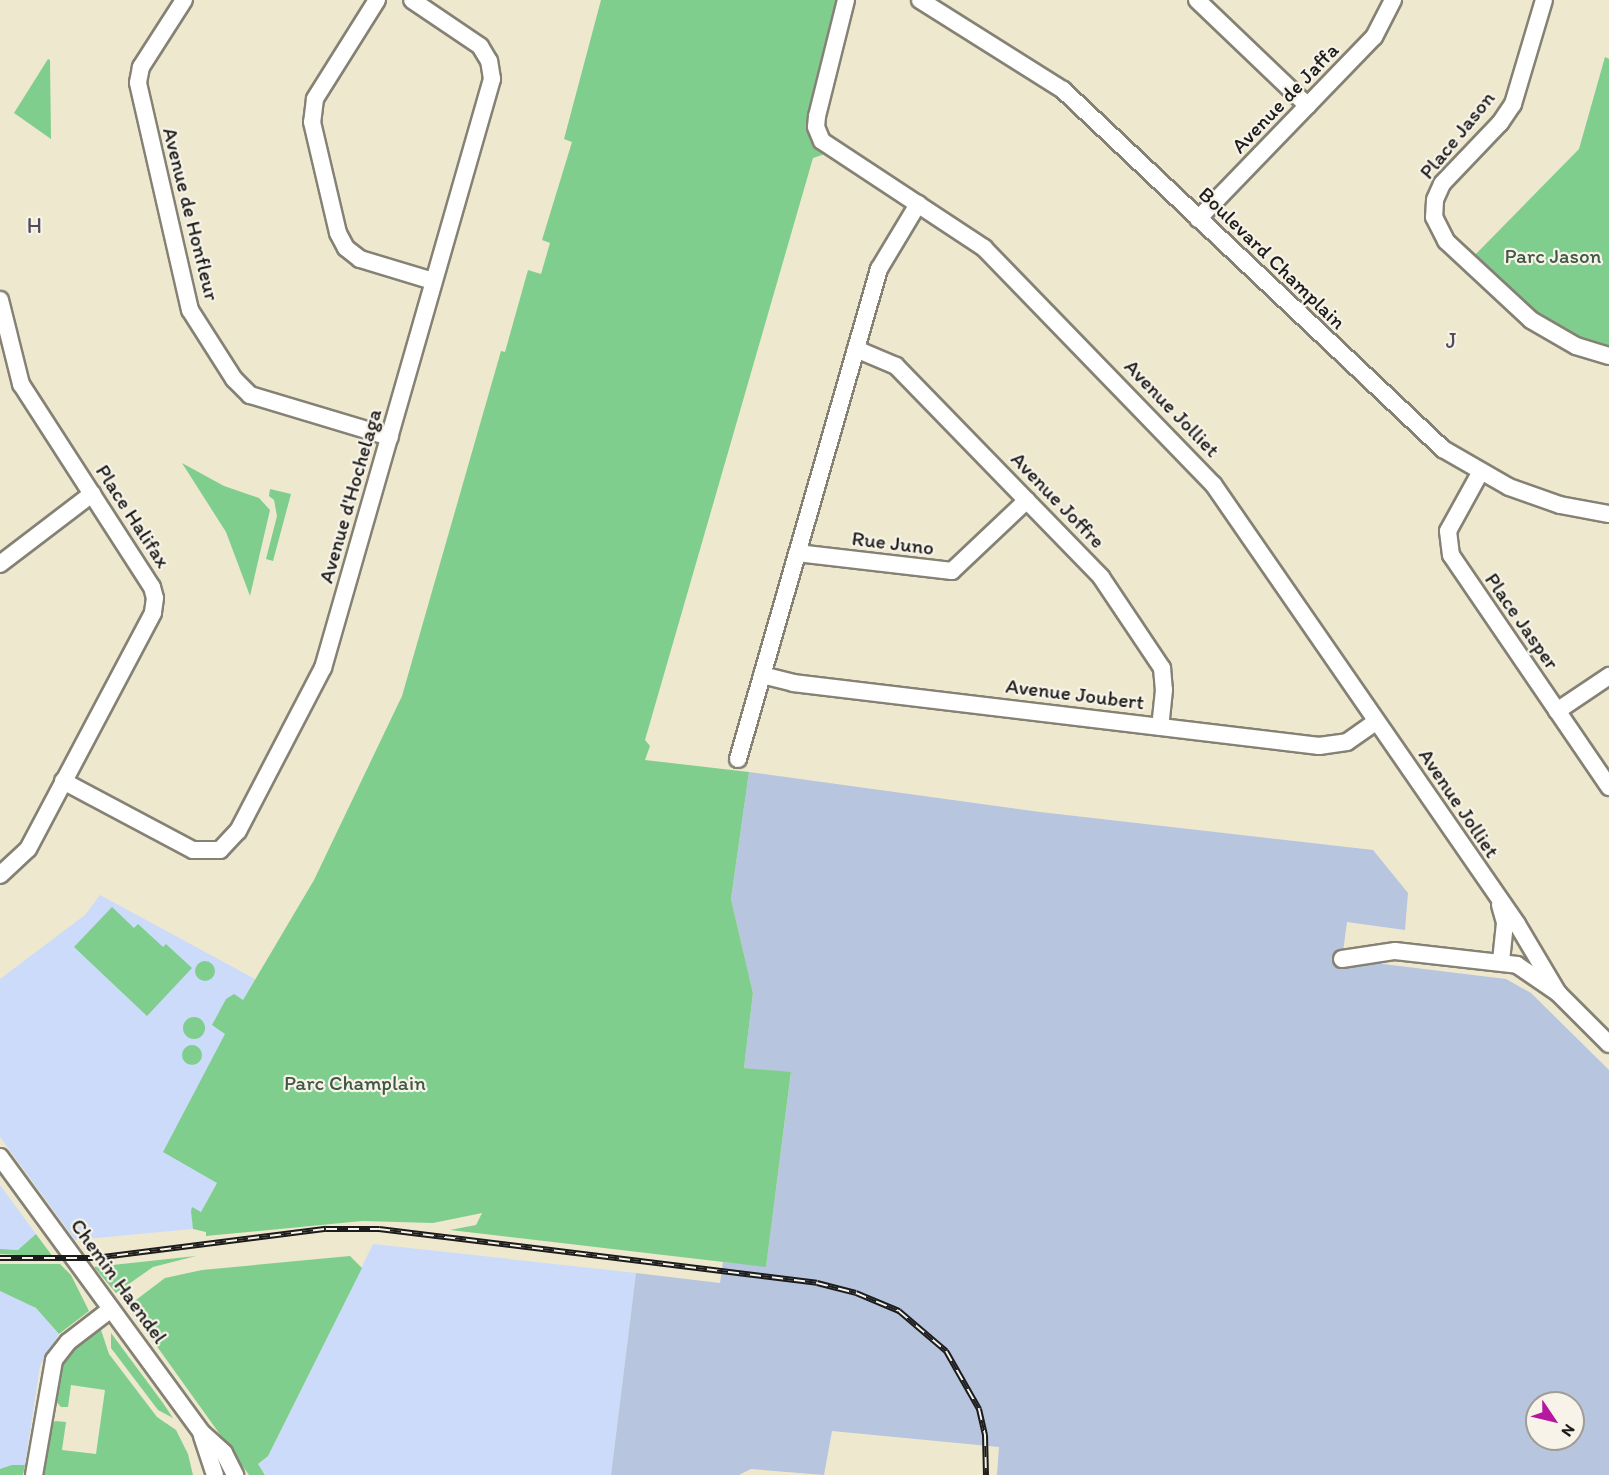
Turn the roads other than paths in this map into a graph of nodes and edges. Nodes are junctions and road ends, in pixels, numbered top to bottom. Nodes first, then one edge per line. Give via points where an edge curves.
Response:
1 (184, 0) edge
2 (377, 0) edge
3 (412, 0) edge
4 (846, 0) edge
5 (920, 0) edge
6 (1197, 0) edge
7 (1393, 0) edge
8 (1544, 0) edge
9 (1308, 106) junction
10 (918, 204) junction
11 (1198, 219) junction
12 (433, 280) junction
13 (0, 300) edge
14 (856, 349) junction
15 (1609, 356) edge
16 (390, 437) junction
17 (1480, 473) junction
18 (92, 494) junction
19 (1027, 500) junction
20 (1609, 514) edge
21 (797, 553) junction
22 (0, 564) edge
23 (762, 675) junction
24 (1609, 676) edge
25 (1557, 711) junction
26 (1376, 722) junction
27 (1160, 726) junction
28 (738, 759) dead end
29 (63, 782) junction
30 (1609, 787) edge
31 (0, 875) edge
32 (1497, 899) junction
33 (1342, 959) dead end
34 (1502, 961) junction
35 (1558, 993) junction
36 (1609, 1044) edge
37 (0, 1158) edge
38 (111, 1309) junction
39 (201, 1432) junction
40 (215, 1474) edge
41 (34, 1475) edge
42 (235, 1475) edge

1 - 16 street, Avenue de Honfleur via 141,68 138,83 190,310 234,379 250,395
2 - 12 street via 315,99 312,122 338,233 346,248 360,258
3 - 12 street, Avenue d'Hochelaga via 480,46 489,61 492,79
4 - 10 street, Avenue Jolliet via 816,116 818,134 834,152
5 - 11 street, Boulevard Champlain via 1063,90
6 - 9 street
7 - 9 street, Avenue de Jaffa via 1374,38
8 - 15 street, Place Jason via 1513,104 1442,184 1435,200 1434,218 1446,241 1531,320 1576,346
9 - 11 street, Avenue de Jaffa
10 - 14 street via 884,258
10 - 26 street, Avenue Jolliet via 992,255 1207,476
11 - 17 street, Boulevard Champlain via 1421,431
12 - 16 street, Avenue d'Hochelaga
13 - 18 street, Place Halifax via 21,384
14 - 19 street, Avenue Joffre via 896,366
14 - 21 street
16 - 29 street, Avenue d'Hochelaga via 323,668 229,844 214,852 198,852
17 - 20 street, Boulevard Champlain via 1547,501
17 - 25 street, Place Jasper via 1448,531 1451,555
18 - 22 street
18 - 29 street, Place Halifax via 152,587 155,603
19 - 21 street, Rue Juno via 952,571
19 - 27 street, Avenue Joffre via 1101,577 1158,661 1164,682
21 - 23 street
23 - 27 street, Avenue Joubert via 793,683
23 - 28 street
24 - 25 street
25 - 30 street, Place Jasper
26 - 27 street, Avenue Joubert via 1350,741 1327,747
26 - 32 street, Avenue Jolliet
29 - 31 street, Place Halifax via 26,854
32 - 34 street, Avenue Jolliet via 1505,923
32 - 35 street, Avenue Jolliet via 1538,956
33 - 34 street via 1395,951
34 - 35 street via 1530,971
35 - 36 street
37 - 38 street, Chemin Haendel
38 - 39 street, Chemin Haendel
38 - 41 street via 68,1342 54,1360
39 - 40 street, Chemin Haendel
39 - 42 street, Chemin Haendel via 224,1453

